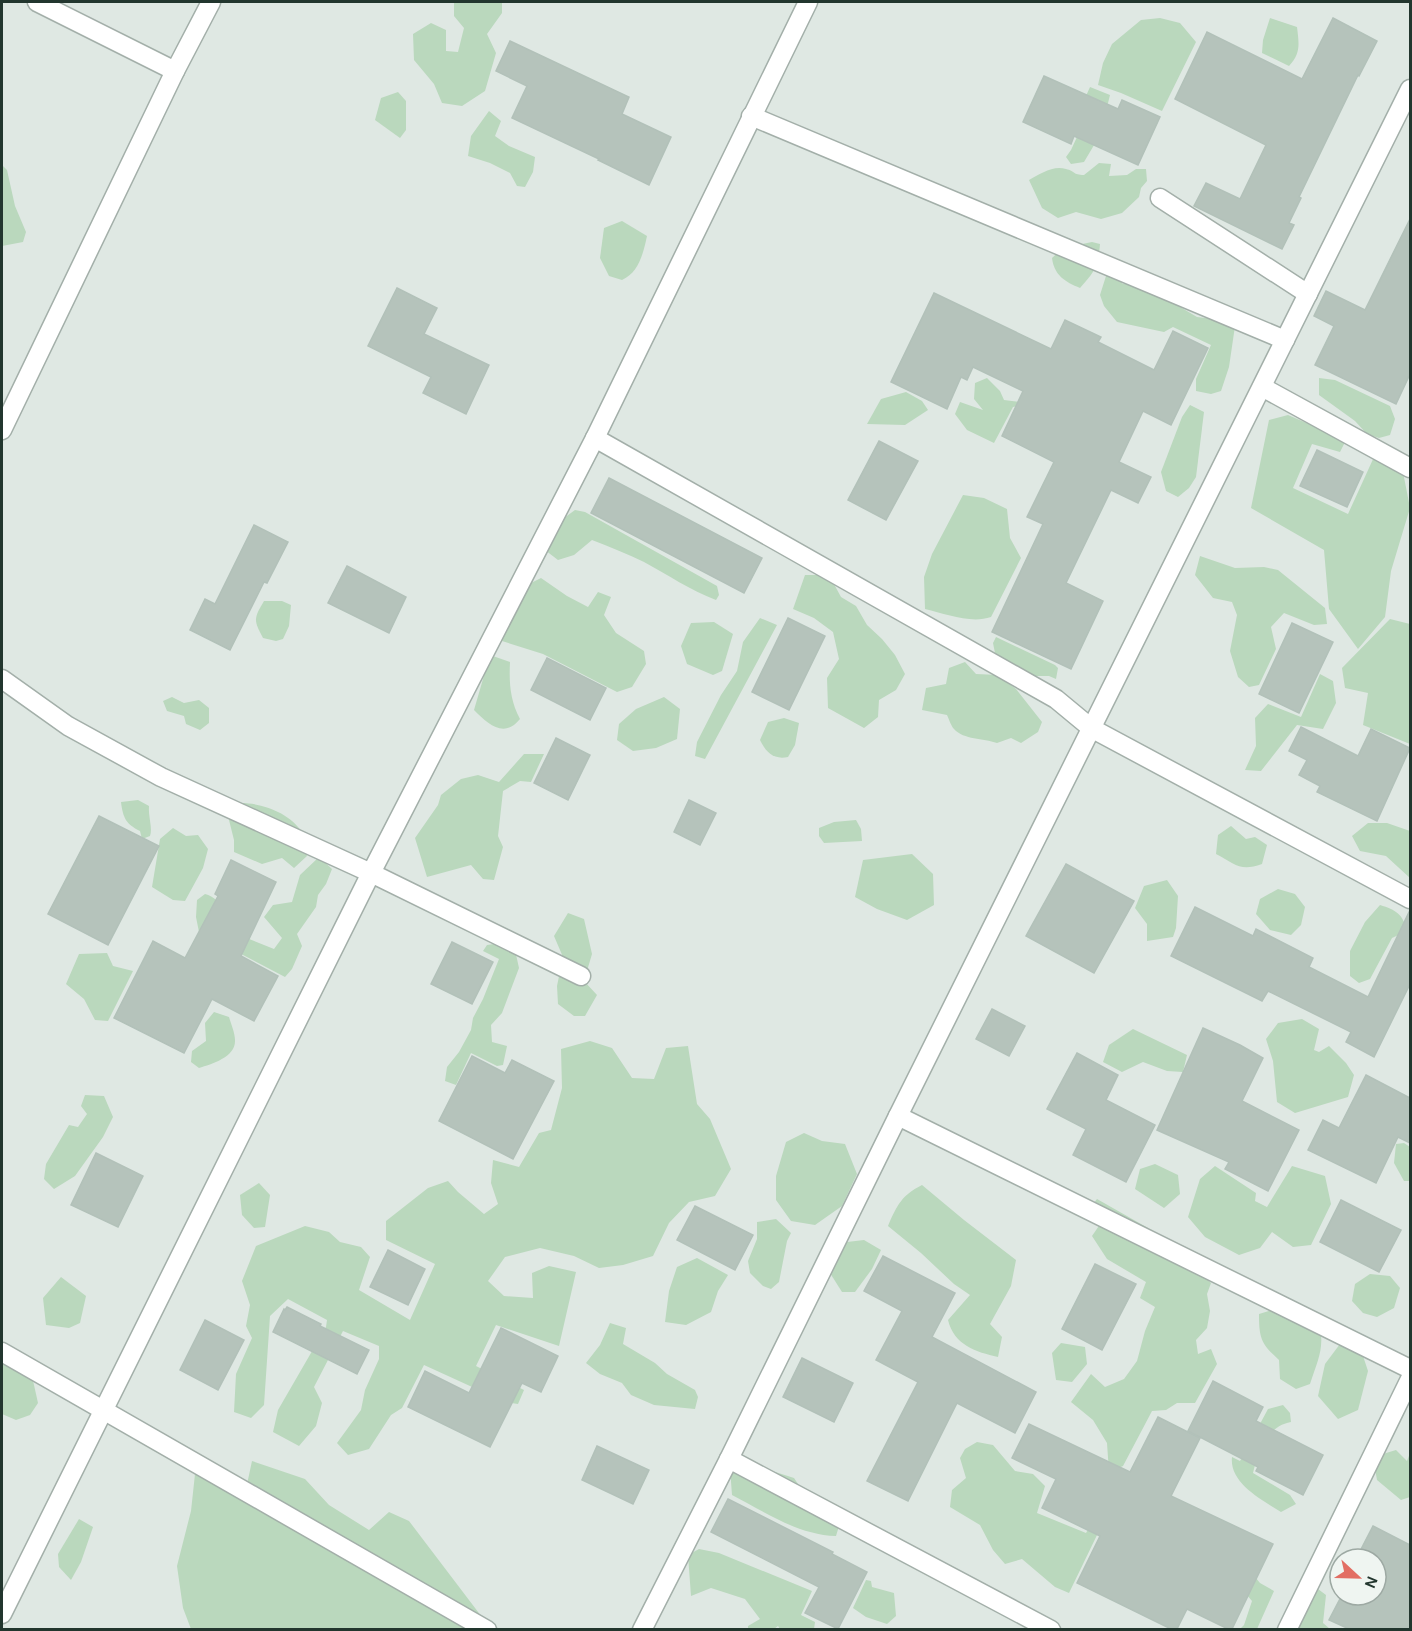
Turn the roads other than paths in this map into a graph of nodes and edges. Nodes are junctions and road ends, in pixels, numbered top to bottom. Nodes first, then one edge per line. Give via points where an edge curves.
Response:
1 (37, 2) edge
2 (211, 2) edge
3 (808, 2) edge
4 (175, 71) junction
5 (1410, 90) edge
6 (751, 116) junction
7 (1160, 198) dead end
8 (1308, 294) junction
9 (1285, 340) junction
10 (1262, 387) junction
11 (2, 430) edge
12 (595, 438) junction
13 (1410, 468) edge
14 (2, 679) edge
15 (1091, 728) junction
16 (371, 873) junction
17 (1410, 899) edge
18 (581, 976) dead end
19 (898, 1116) junction
20 (2, 1352) edge
21 (1410, 1369) edge
22 (1410, 1379) edge
23 (104, 1410) junction
24 (729, 1460) junction
25 (2, 1614) edge
26 (488, 1629) edge
27 (642, 1629) edge
28 (1052, 1629) edge
29 (1287, 1629) edge

1 - 4 street
2 - 4 street
3 - 6 street
4 - 11 street
5 - 8 street
6 - 9 street
6 - 12 street
7 - 8 street
8 - 9 street
9 - 10 street
10 - 13 street
10 - 15 street
12 - 15 street via 1056,699
12 - 16 street
14 - 16 street via 68,726 161,777
15 - 17 street
15 - 19 street
16 - 18 street
16 - 23 street
19 - 21 street
19 - 24 street
20 - 23 street
22 - 29 street
23 - 25 street
23 - 26 street
24 - 27 street
24 - 28 street

